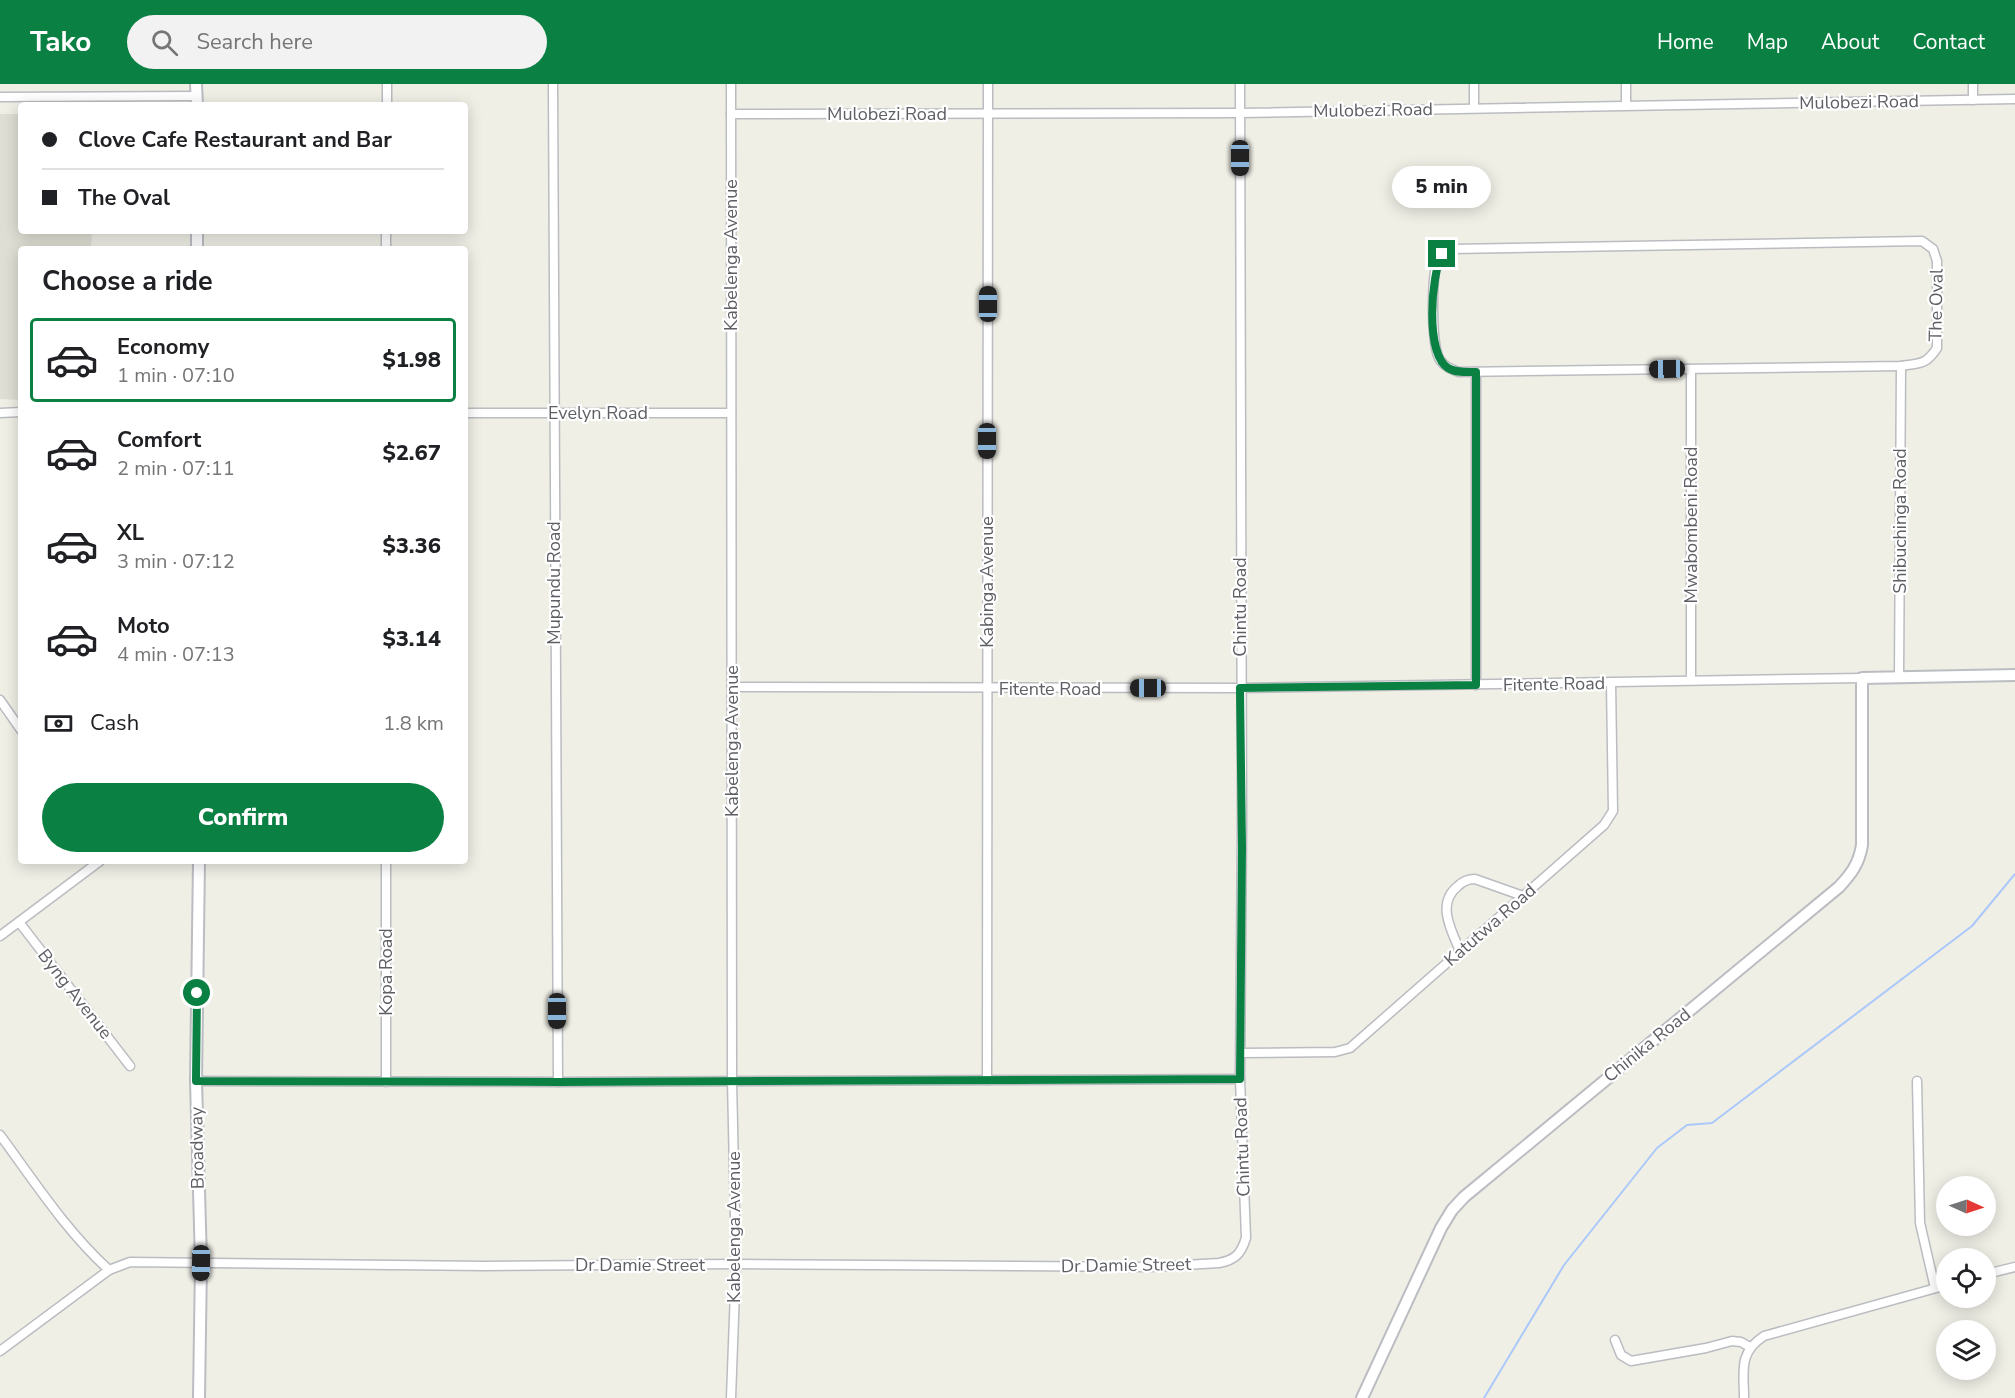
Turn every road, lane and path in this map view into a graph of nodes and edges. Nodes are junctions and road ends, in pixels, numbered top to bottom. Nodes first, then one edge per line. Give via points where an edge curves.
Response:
1 (196, 84) edge
2 (387, 84) edge
3 (553, 84) edge
4 (731, 84) edge
5 (988, 84) edge
6 (1240, 84) edge
7 (1474, 84) edge
8 (1626, 84) edge
9 (1972, 84) edge
10 (0, 97) edge
11 (2015, 99) edge
12 (1973, 100) junction
13 (197, 101) edge
14 (387, 102) edge
15 (1626, 105) junction
16 (1474, 108) junction
17 (1240, 113) junction
18 (731, 114) junction
19 (988, 114) junction
20 (1901, 366) junction
21 (1691, 369) junction
22 (1476, 372) junction
23 (18, 412) edge
24 (0, 413) edge
25 (468, 413) edge
26 (553, 413) junction
27 (731, 413) junction
28 (2015, 675) edge
29 (1899, 677) junction
30 (1862, 678) junction
31 (1691, 680) junction
32 (1611, 683) junction
33 (1476, 685) junction
34 (732, 687) junction
35 (1240, 688) junction
36 (987, 689) junction
37 (0, 700) edge
38 (18, 726) edge
39 (96, 864) edge
40 (199, 864) edge
41 (386, 864) edge
42 (1523, 896) junction
43 (19, 922) junction
44 (0, 936) edge
45 (1460, 951) junction
46 (1241, 1053) junction
47 (130, 1066) dead end
48 (1240, 1079) junction
49 (732, 1080) junction
50 (987, 1080) junction
51 (196, 1081) junction
52 (1917, 1081) dead end
53 (386, 1082) junction
54 (558, 1082) junction
55 (0, 1135) edge
56 (1246, 1238) joint
57 (201, 1263) junction
58 (736, 1264) junction
59 (2015, 1267) edge
60 (109, 1270) junction
61 (1996, 1272) edge
62 (1935, 1288) joint
63 (1615, 1340) dead end
64 (1750, 1347) junction
65 (0, 1350) edge
66 (199, 1398) edge
67 (731, 1398) edge
68 (1362, 1398) edge
69 (1744, 1398) edge

1 - 13 main road
2 - 14 street
3 - 26 street, Mupundu Road
4 - 18 street, Kabelenga Avenue
5 - 19 street, Kabinga Avenue
6 - 17 street, Chintu Road
7 - 16 street
8 - 15 street
9 - 12 street
10 - 13 street
11 - 12 street, Mulobezi Road
12 - 15 street, Mulobezi Road
15 - 16 street, Mulobezi Road
16 - 17 street, Mulobezi Road
17 - 19 street, Mulobezi Road
17 - 35 street, Chintu Road
18 - 19 street, Mulobezi Road
18 - 27 street, Kabelenga Avenue
19 - 36 street, Kabinga Avenue
20 - 21 street, The Oval
20 - 22 street, The Oval via 1924,363 1937,348 1937,261 1933,249 1922,242 1451,249 1442,254 1436,266 1434,345 1439,359 1448,368
20 - 29 street, Shibuchinga Road
21 - 22 street, The Oval
21 - 31 street, Mwabombeni Road
22 - 33 street
23 - 24 street
25 - 26 street, Evelyn Road
26 - 27 street, Evelyn Road
26 - 54 street, Mupundu Road
27 - 34 street, Kabelenga Avenue
28 - 29 main road, Fitente Road
29 - 30 main road, Fitente Road
30 - 31 street, Fitente Road
30 - 68 main road, Chinika Road via 1862,845 1853,872 1464,1197 1441,1228
31 - 32 street, Fitente Road
32 - 33 street, Fitente Road
32 - 42 street, Katutwa Road via 1613,811 1609,819
33 - 35 street, Fitente Road
34 - 36 street, Fitente Road
34 - 49 street, Kabelenga Avenue
35 - 36 street, Fitente Road
35 - 46 street, Chintu Road
36 - 50 street, Kabinga Avenue
37 - 38 street
39 - 43 street
40 - 51 main road, Broadway
41 - 53 street, Kopa Road
42 - 45 street, Katutwa Road
42 - 45 street via 1475,879 1457,886 1446,904
43 - 44 street
43 - 47 street, Byng Avenue
45 - 46 street, Katutwa Road via 1350,1048 1335,1052
46 - 48 street, Chintu Road
48 - 50 street
48 - 56 street, Chintu Road
49 - 50 street
49 - 54 street
49 - 58 street, Kabelenga Avenue
51 - 53 street
51 - 57 main road, Broadway
52 - 62 street via 1920,1223
53 - 54 street
55 - 60 street via 70,1228
56 - 58 street, Dr Damie Street via 1237,1257 1229,1261 1151,1267
57 - 58 street, Dr Damie Street
57 - 60 street, Dr Damie Street via 130,1262
57 - 66 main road, Broadway
58 - 67 street, Kabelenga Avenue
59 - 61 street
60 - 65 street
62 - 64 street via 1772,1333
63 - 64 street via 1621,1355 1631,1360 1732,1341
64 - 69 street via 1744,1359

